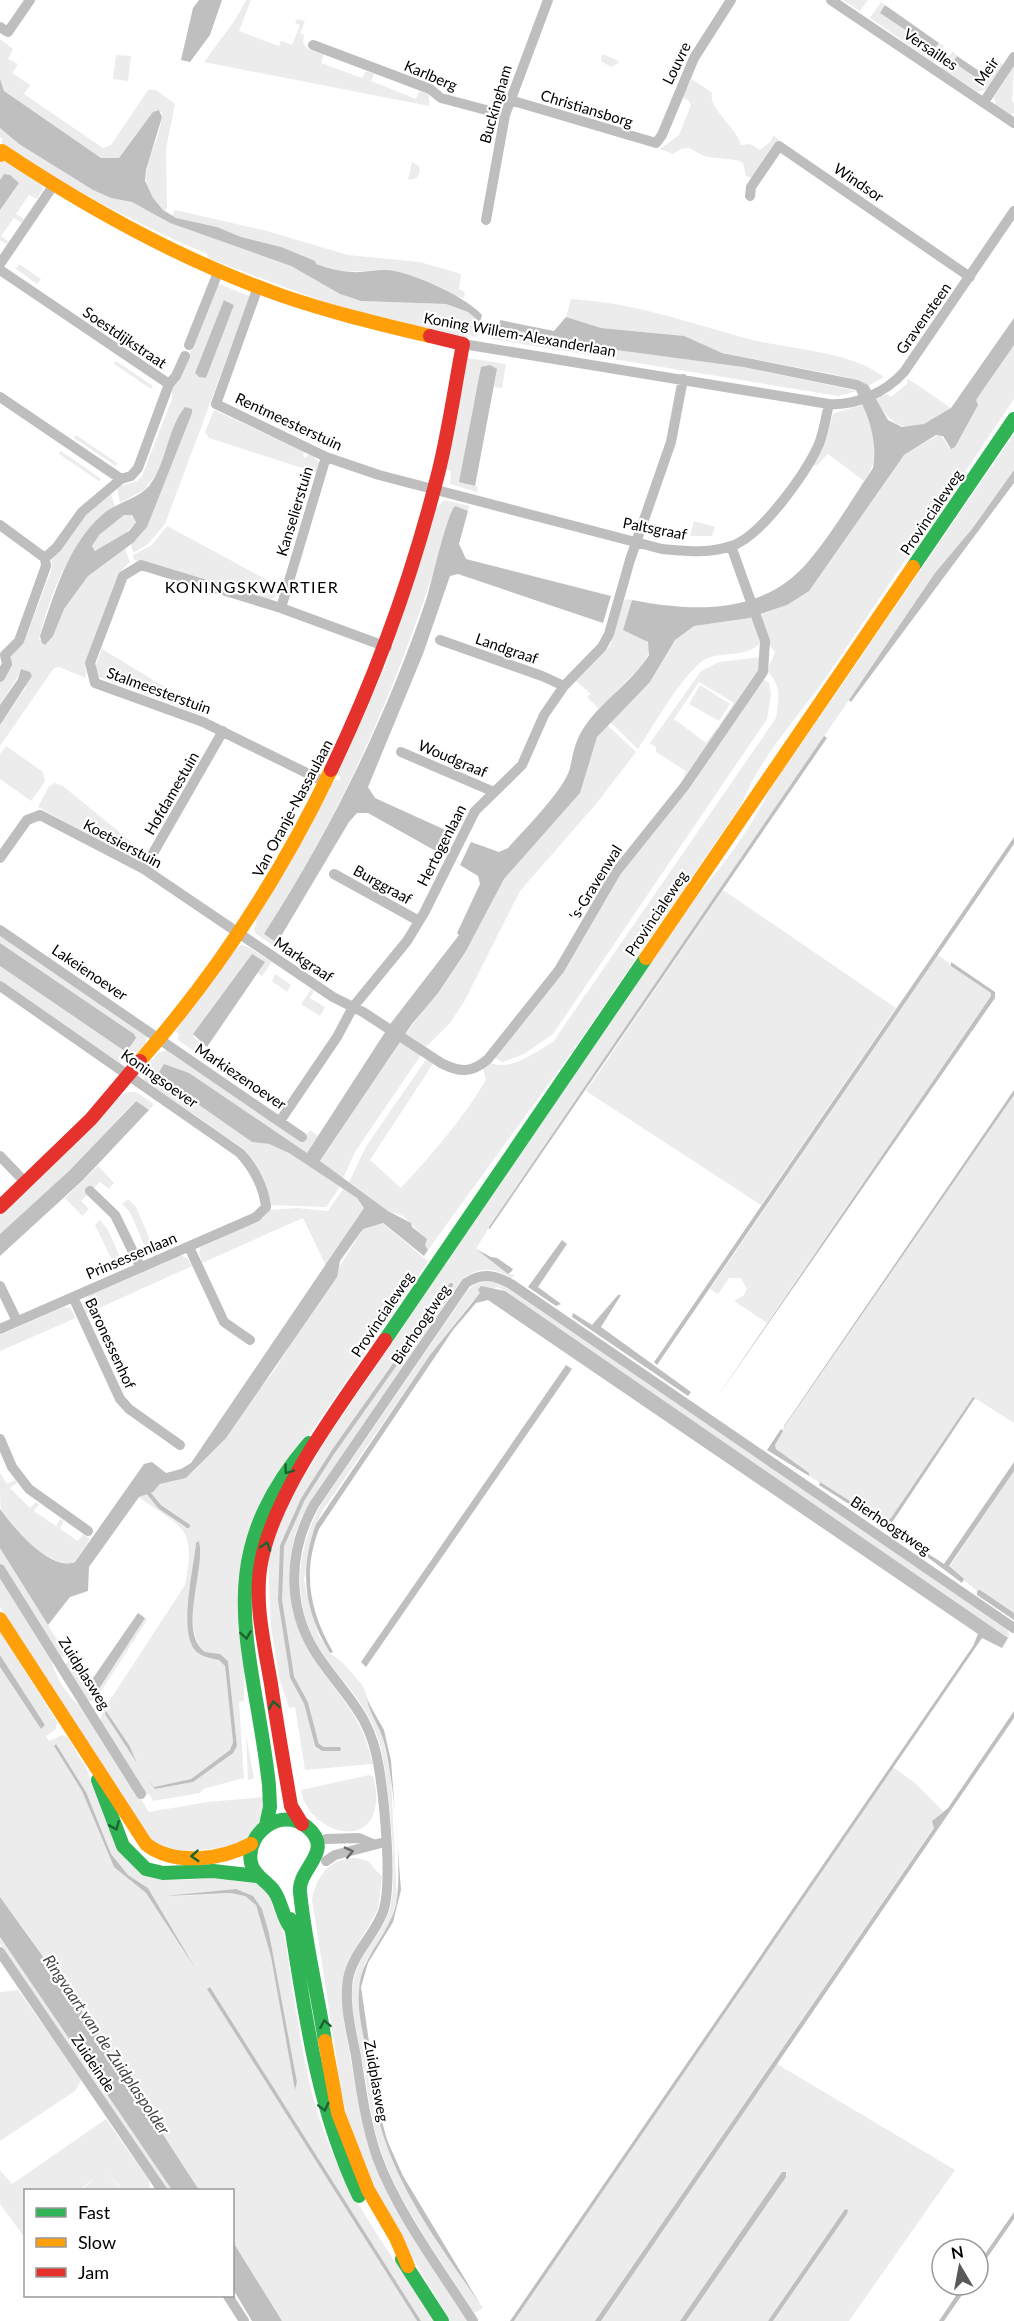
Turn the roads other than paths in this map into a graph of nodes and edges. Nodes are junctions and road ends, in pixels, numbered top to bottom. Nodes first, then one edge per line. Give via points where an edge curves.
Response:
1 (30, 0) edge
2 (548, 0) edge
3 (731, 0) edge
4 (831, 0) edge
5 (0, 27) edge
6 (313, 45) dead end
7 (1014, 57) edge
8 (510, 100) junction
9 (984, 102) junction
10 (505, 115) junction
11 (1014, 123) edge
12 (656, 143) joint
13 (1, 152) edge
14 (53, 186) junction
15 (750, 196) dead end
16 (1014, 211) edge
17 (486, 220) dead end
18 (0, 264) edge
19 (0, 270) edge
20 (219, 270) junction
21 (970, 277) junction
22 (258, 287) junction
23 (463, 344) junction
24 (683, 379) junction
25 (169, 384) junction
26 (0, 397) edge
27 (829, 404) junction
28 (1014, 419) edge
29 (326, 457) junction
30 (121, 479) junction
31 (435, 491) junction
32 (0, 525) edge
33 (637, 541) junction
34 (731, 546) junction
35 (45, 558) junction
36 (281, 608) junction
37 (440, 640) dead end
38 (387, 647) junction
39 (2, 654) edge
40 (0, 677) edge
41 (564, 686) junction
42 (223, 731) junction
43 (401, 752) dead end
44 (327, 783) junction
45 (494, 792) junction
46 (0, 858) edge
47 (144, 869) junction
48 (334, 874) dead end
49 (418, 921) junction
50 (0, 930) edge
51 (240, 934) junction
52 (0, 986) edge
53 (353, 1007) junction
54 (162, 1040) junction
55 (131, 1077) junction
56 (280, 1121) junction
57 (302, 1137) dead end
58 (0, 1156) edge
59 (26, 1184) junction
60 (90, 1191) dead end
61 (0, 1207) edge
62 (256, 1217) joint
63 (189, 1246) junction
64 (140, 1266) junction
65 (0, 1286) edge
66 (73, 1297) junction
67 (17, 1321) junction
68 (0, 1329) edge
69 (250, 1340) dead end
70 (326, 1426) junction
71 (0, 1439) edge
72 (180, 1444) dead end
73 (88, 1531) dead end
74 (0, 1569) edge
75 (0, 1619) edge
76 (1014, 1628) edge
77 (93, 1765) junction
78 (141, 1794) dead end
79 (305, 1821) junction
80 (272, 1822) junction
81 (321, 1839) junction
82 (385, 1842) junction
83 (251, 1844) junction
84 (373, 1844) junction
85 (326, 1861) junction
86 (257, 1870) junction
87 (306, 1881) junction
88 (275, 1886) junction
89 (0, 1952) edge
90 (161, 2189) edge
91 (408, 2266) junction
92 (229, 2297) edge
93 (244, 2321) edge
94 (442, 2321) edge
95 (473, 2321) edge

1 - 5 street via 8,32
2 - 8 street, Buckingham
3 - 12 street, Louvre via 694,58
4 - 9 street, Versailles
6 - 10 street, Karlberg via 430,89 441,98
7 - 9 street, Meir
8 - 10 street, Buckingham
8 - 12 street, Christiansborg
9 - 11 street, Versailles
10 - 17 street, Buckingham
13 - 14 main road, Koning Willem-Alexanderlaan
14 - 18 street
14 - 20 main road, Koning Willem-Alexanderlaan via 155,242
15 - 21 street, Windsor via 751,187 778,146
16 - 21 street, Gravensteen
19 - 25 street, Soestdijkstraat
20 - 22 main road, Koning Willem-Alexanderlaan
20 - 25 street via 176,376
21 - 27 street, Gravensteen via 895,382 857,401
22 - 23 main road, Koning Willem-Alexanderlaan via 364,320
22 - 29 street, Rentmeesterstuin via 216,404
23 - 24 street, Koning Willem-Alexanderlaan
23 - 31 main road, Van Oranje-Nassaulaan
24 - 27 street, Koning Willem-Alexanderlaan
24 - 33 street, Hertogenlaan via 671,442
25 - 30 street, Soestdijkstraat via 138,468
26 - 30 street
27 - 34 street, Paltsgraaf via 818,444 771,516 756,532
28 - 70 main road, Provincialeweg
29 - 31 street, Rentmeesterstuin
29 - 36 street, Kanselierstuin
30 - 35 street, Soestdijkstraat via 82,512
31 - 33 street, Paltsgraaf
31 - 38 main road, Van Oranje-Nassaulaan
32 - 35 street
33 - 34 street, Paltsgraaf via 687,551
33 - 41 street, Hertogenlaan via 609,634 602,647
34 - 53 street, 's-Gravenwal via 766,651 763,672 684,787 616,872 559,970 488,1059 474,1070 453,1069
35 - 39 street via 46,566 19,641
36 - 38 street
36 - 42 street, Stalmeesterstuin via 141,565 123,576 90,663 96,683
37 - 41 street, Landgraaf
38 - 44 main road, Van Oranje-Nassaulaan
39 - 40 street via 7,664
41 - 45 street, Hertogenlaan via 544,715 522,765
42 - 44 street, Stalmeesterstuin
42 - 47 street, Hofdamestuin
43 - 45 street, Woudgraaf
44 - 51 main road, Van Oranje-Nassaulaan
45 - 49 street, Hertogenlaan via 475,811
46 - 47 street, Koetsierstuin via 27,820 40,815
47 - 51 street, Koetsierstuin
48 - 49 street, Burggraaf
49 - 53 street, Hertogenlaan
50 - 54 street, Lakeienoever
51 - 53 street, Markgraaf
51 - 54 main road, Van Oranje-Nassaulaan
52 - 55 street, Koningsoever
53 - 56 street, Hertogenlaan
54 - 55 main road, Van Oranje-Nassaulaan
54 - 56 street, Markiezenoever
55 - 59 main road, Van Oranje-Nassaulaan
55 - 62 street, Koningsoever via 250,1164 265,1197 266,1207
56 - 57 street, Markiezenoever
58 - 59 street
59 - 61 main road, Van Oranje-Nassaulaan
60 - 64 street via 115,1215
62 - 63 street, Prinsessenlaan
63 - 64 street, Prinsessenlaan
63 - 69 street via 224,1322
64 - 66 street, Prinsessenlaan
65 - 67 street
66 - 67 street, Prinsessenlaan
66 - 72 street, Baronessenhof via 120,1399
67 - 68 street, Prinsessenlaan
79 -> 70 main road, Provincialeweg via 283,1762 259,1614 262,1558 275,1515
70 -> 80 main road, Provincialeweg via 283,1475 265,1510 250,1554 244,1597 244,1626
71 - 73 street via 12,1467 29,1489
74 - 78 street, Zuidplasweg
75 - 77 main road
76 - 82 street, Bierhoogtweg via 511,1284 497,1276 473,1278 314,1505 296,1554 295,1598 304,1629 322,1663 357,1706 374,1743
83 -> 77 main road via 237,1852 196,1856 165,1856 154,1851 135,1830
77 -> 86 main road via 123,1846 146,1869 163,1873
79 - 80 main road
79 - 81 main road, Provincialeweg via 319,1826
80 - 83 main road
80 - 86 main road via 276,1829 263,1842
81 - 84 street via 359,1838
81 - 85 main road
81 - 87 main road via 317,1856 304,1873
82 - 84 street
82 - 95 street, Zuidplasweg via 386,1902 378,1924 355,1960 347,1990 366,2117 388,2182
83 - 86 main road
85 -> 84 street
85 - 87 main road
86 - 88 main road
87 - 88 main road
91 -> 87 main road via 364,2181 339,2113 308,1924
88 -> 91 main road via 291,1928 332,2136 358,2194 388,2243
89 - 90 street, Zuideinde
91 - 94 main road
92 - 93 street

